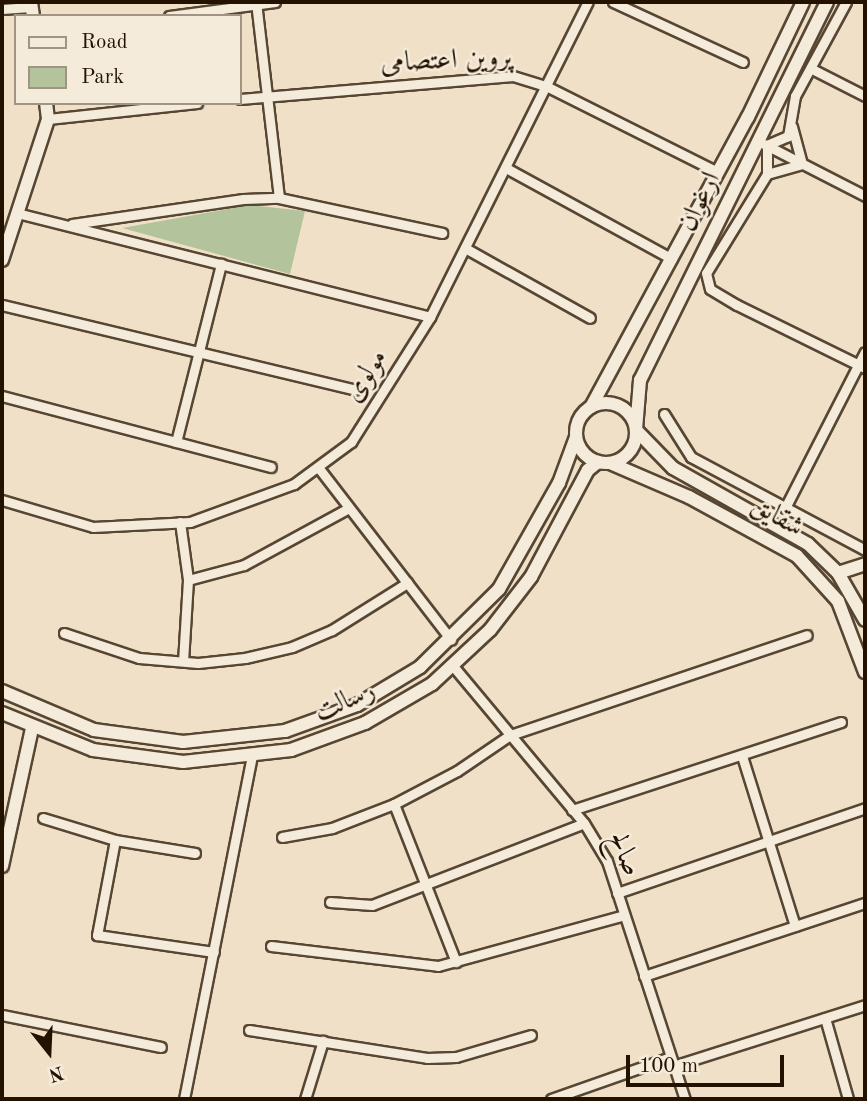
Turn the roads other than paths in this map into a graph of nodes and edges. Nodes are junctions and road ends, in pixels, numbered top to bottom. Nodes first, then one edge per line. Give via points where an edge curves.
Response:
1 (275, 2) edge
2 (588, 2) edge
3 (613, 2) edge
4 (803, 2) edge
5 (827, 2) edge
6 (846, 2) edge
7 (256, 3) edge
8 (32, 8) edge
9 (2, 9) edge
10 (182, 14) edge
11 (743, 62) dead end
12 (813, 69) junction
13 (546, 86) junction
14 (268, 96) junction
15 (865, 96) edge
16 (242, 99) edge
17 (46, 105) edge
18 (178, 105) edge
19 (48, 119) junction
20 (792, 126) junction
21 (762, 143) junction
22 (803, 164) junction
23 (506, 168) junction
24 (718, 172) junction
25 (767, 174) junction
26 (865, 197) edge
27 (279, 198) junction
28 (18, 213) junction
29 (67, 225) junction
30 (442, 233) dead end
31 (465, 248) junction
32 (672, 259) junction
33 (2, 260) edge
34 (221, 264) junction
35 (2, 305) edge
36 (430, 317) junction
37 (590, 318) dead end
38 (865, 352) edge
39 (199, 355) junction
40 (862, 367) edge
41 (355, 390) dead end
42 (2, 396) edge
43 (591, 407) junction
44 (663, 414) dead end
45 (636, 430) junction
46 (576, 437) junction
47 (176, 442) junction
48 (604, 463) junction
49 (271, 467) dead end
50 (318, 467) junction
51 (2, 500) edge
52 (349, 508) junction
53 (785, 508) junction
54 (180, 522) junction
55 (865, 550) edge
56 (865, 564) edge
57 (838, 573) junction
58 (188, 580) junction
59 (407, 583) junction
60 (865, 620) edge
61 (64, 633) dead end
62 (807, 635) dead end
63 (451, 640) junction
64 (183, 661) junction
65 (453, 666) junction
66 (865, 672) edge
67 (2, 691) edge
68 (2, 713) edge
69 (841, 722) dead end
70 (32, 728) junction
71 (510, 735) junction
72 (250, 738) junction
73 (742, 756) junction
74 (252, 757) junction
75 (394, 804) junction
76 (865, 808) edge
77 (572, 810) junction
78 (43, 818) dead end
79 (584, 823) junction
80 (282, 837) dead end
81 (115, 840) junction
82 (768, 841) junction
83 (195, 853) dead end
84 (2, 866) edge
85 (427, 887) junction
86 (617, 893) junction
87 (330, 902) dead end
88 (865, 903) edge
89 (624, 915) junction
90 (795, 926) junction
91 (271, 946) dead end
92 (214, 952) junction
93 (456, 962) junction
94 (644, 976) junction
95 (865, 1004) edge
96 (2, 1015) edge
97 (825, 1018) junction
98 (249, 1030) dead end
99 (531, 1035) dead end
100 (323, 1041) junction
101 (161, 1048) dead end
102 (672, 1062) junction
103 (184, 1099) edge
104 (305, 1099) edge
105 (551, 1099) edge
106 (685, 1099) edge
107 (848, 1099) edge

1 - 7 street
2 - 13 street, مولوی
3 - 11 street
4 - 24 main road, ارغوان
5 - 21 main road, ارغوان
6 - 12 street
7 - 10 street
7 - 14 street
8 - 9 street
12 - 15 street
12 - 20 street via 795,96
13 - 14 street, پروین اعتصامی via 513,76
13 - 23 street, مولوی
13 - 24 street, پروین اعتصامی
14 - 16 street, پروین اعتصامی
14 - 27 street
17 - 19 main road
18 - 19 street
19 - 28 main road
20 - 21 street via 788,136
20 - 22 street
21 - 22 street
21 - 25 street
21 - 45 main road, ارغوان via 640,380
22 - 25 street
22 - 26 street
23 - 31 street, مولوی
23 - 32 street
24 - 32 main road, ارغوان
25 - 40 street via 706,273 710,289
27 - 29 street via 243,199
27 - 30 street
28 - 29 street
28 - 33 main road
29 - 34 street
31 - 36 street, مولوی
31 - 37 street
32 - 43 main road, ارغوان
34 - 36 street
34 - 39 street
35 - 39 street
36 - 50 street, مولوی via 351,442
38 - 40 street
39 - 41 street
39 - 47 street
40 - 53 street
42 - 47 street
43 - 45 main road via 615,405 632,419
43 - 46 main road via 577,424
44 - 53 street via 691,457
45 - 48 main road via 630,452
45 - 57 main road, شقایق via 673,468 786,529
46 - 48 main road via 580,448
46 - 63 main road, رسالت via 559,483 499,589
47 - 49 street
48 - 65 main road, رسالت via 588,470 551,543 513,602
48 - 66 main road, شقایق via 689,497 797,556 838,601
50 - 52 street
50 - 54 street, مولوی via 294,484
51 - 54 street, مولوی via 93,527
52 - 58 street via 244,565
52 - 59 street
53 - 55 street
54 - 58 street
56 - 57 main road
57 - 60 main road, شقایق
58 - 64 street
59 - 63 street
59 - 64 street via 332,630 292,648 245,658
61 - 64 street via 139,658
62 - 71 street
63 - 72 main road, رسالت via 420,667 357,705 322,720
65 - 71 street, صالح
65 - 74 main road, رسالت via 421,691 365,723 291,750
67 - 72 main road, رسالت via 68,722 118,735 183,742
68 - 70 main road, رسالت
69 - 73 street
70 - 74 main road, رسالت via 93,750 151,761
70 - 84 main road
71 - 75 street via 457,771
71 - 77 street, صالح
72 - 74 main road
73 - 77 street
73 - 82 street
74 - 92 street
75 - 80 street via 332,828
75 - 85 street
76 - 82 street
77 - 79 street, صالح
78 - 81 street
79 - 85 street
79 - 86 street, صالح via 607,860
81 - 83 street
81 - 92 street via 97,935
82 - 86 street
82 - 90 street
85 - 87 street via 372,905
85 - 93 street
86 - 89 street, صالح
88 - 90 street
89 - 93 street
89 - 94 street, صالح
90 - 94 street
91 - 93 street via 438,966
92 - 103 street
94 - 102 street, صالح
95 - 97 street
96 - 101 street
97 - 102 street
97 - 107 street
98 - 100 street
99 - 100 street via 456,1057 427,1058
100 - 104 street
102 - 105 street
102 - 106 street, صالح

